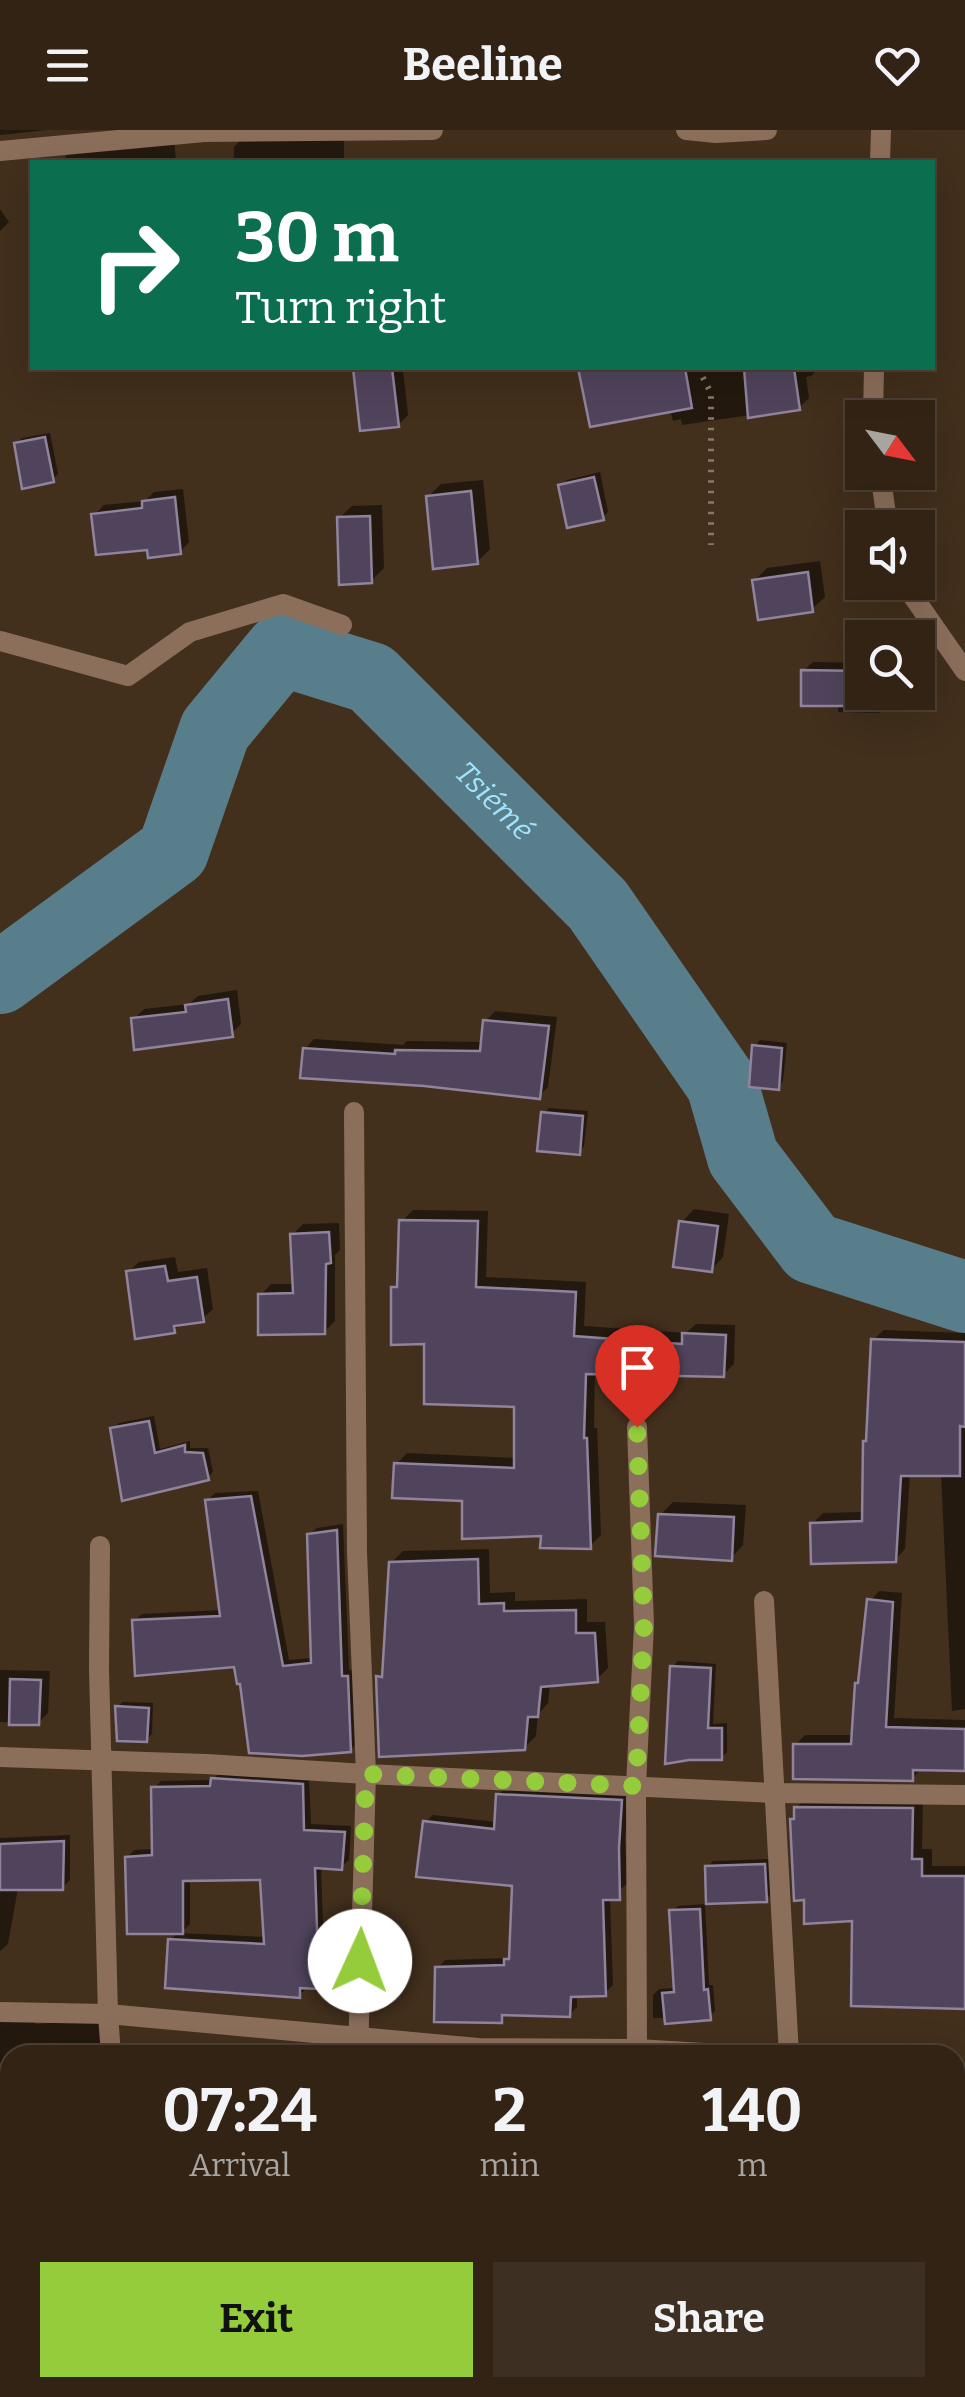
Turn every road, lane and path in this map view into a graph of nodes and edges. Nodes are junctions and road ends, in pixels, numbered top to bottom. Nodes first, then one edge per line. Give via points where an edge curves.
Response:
1 (433, 130) edge
2 (686, 130) edge
3 (766, 130) edge
4 (881, 130) edge
5 (0, 151) edge
6 (880, 160) edge
7 (699, 370) edge
8 (874, 370) edge
9 (873, 400) edge
10 (712, 545) dead end
11 (916, 600) edge
12 (342, 625) dead end
13 (0, 641) edge
14 (965, 671) edge
15 (354, 1112) dead end
16 (637, 1427) dead end
17 (100, 1546) dead end
18 (764, 1601) dead end
19 (0, 1757) edge
20 (102, 1762) junction
21 (366, 1774) junction
22 (636, 1786) junction
23 (774, 1793) junction
24 (965, 1795) edge
25 (0, 2012) edge
26 (108, 2014) junction
27 (110, 2045) edge
28 (350, 2045) edge
29 (358, 2045) edge
30 (637, 2045) edge
31 (789, 2045) edge

1 - 5 street via 204,132
2 - 3 street
4 - 6 street
7 - 10 path via 711,394
8 - 9 street
11 - 14 street
12 - 13 street via 283,604 190,632 128,676
15 - 21 street
16 - 22 street via 644,1625
17 - 20 street
18 - 23 street
19 - 20 street
20 - 21 street
20 - 26 street
21 - 22 street
21 - 29 street
22 - 23 street
22 - 30 street
23 - 24 street
23 - 31 street
25 - 26 street
26 - 27 street
26 - 28 street

